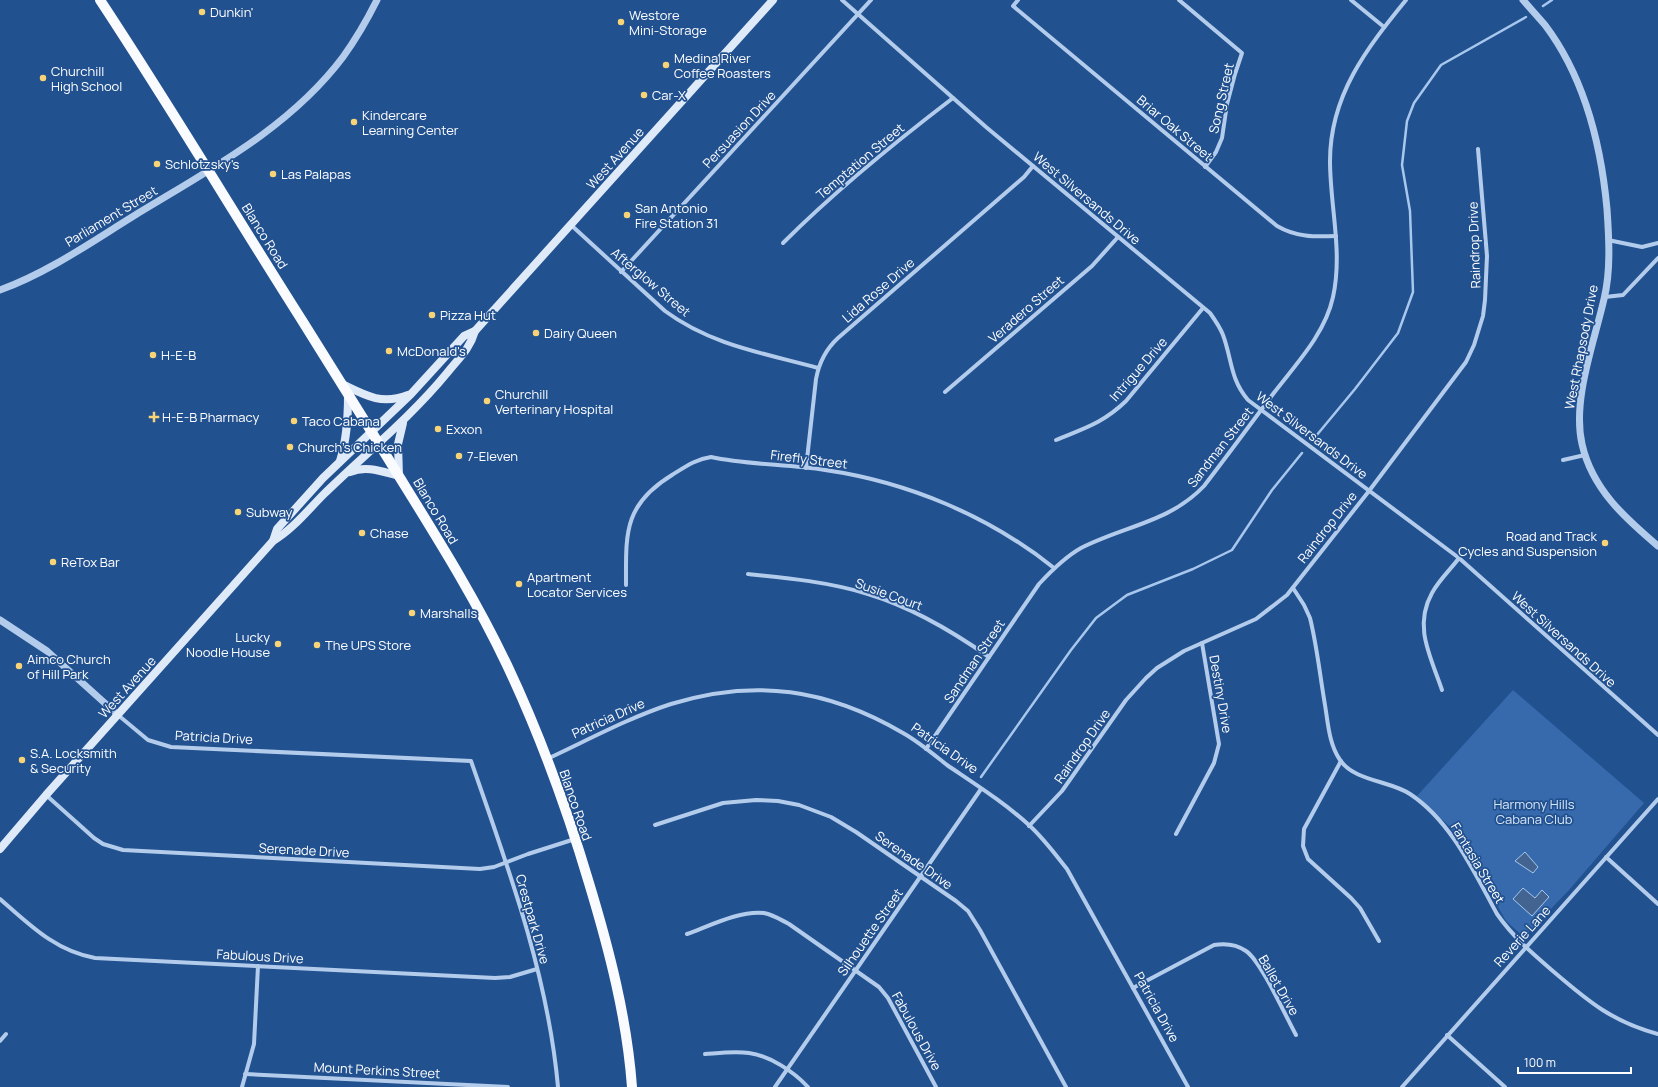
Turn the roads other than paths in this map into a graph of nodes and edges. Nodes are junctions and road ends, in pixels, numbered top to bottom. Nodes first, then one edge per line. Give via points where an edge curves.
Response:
1 (100, 0) edge
2 (378, 0) edge
3 (773, 0) edge
4 (842, 0) edge
5 (871, 0) edge
6 (1018, 0) edge
7 (1179, 0) edge
8 (1352, 0) edge
9 (1406, 0) edge
10 (1523, 0) edge
11 (858, 14) junction
12 (1384, 27) junction
13 (953, 98) junction
14 (1478, 149) dead end
15 (1033, 166) junction
16 (1205, 167) junction
17 (209, 170) junction
18 (571, 225) junction
19 (1336, 236) junction
20 (1118, 237) junction
21 (1608, 240) junction
22 (783, 243) dead end
23 (1658, 243) edge
24 (1658, 258) edge
25 (621, 272) junction
26 (0, 290) edge
27 (1605, 297) junction
28 (1203, 308) junction
29 (475, 331) junction
30 (818, 368) junction
31 (342, 384) junction
32 (945, 392) dead end
33 (411, 394) junction
34 (348, 395) junction
35 (1261, 410) junction
36 (404, 421) junction
37 (372, 433) junction
38 (1056, 440) dead end
39 (378, 443) junction
40 (1585, 455) junction
41 (1563, 460) dead end
42 (339, 463) junction
43 (806, 468) junction
44 (346, 474) junction
45 (399, 476) junction
46 (1369, 491) junction
47 (273, 541) junction
48 (1658, 546) edge
49 (1459, 558) junction
50 (1054, 568) junction
51 (748, 574) dead end
52 (626, 586) dead end
53 (1292, 588) junction
54 (0, 620) edge
55 (1202, 643) junction
56 (988, 657) junction
57 (1442, 690) dead end
58 (118, 715) junction
59 (1658, 735) edge
60 (926, 750) junction
61 (546, 759) junction
62 (471, 761) joint
63 (1340, 761) junction
64 (981, 789) junction
65 (46, 795) junction
66 (1658, 799) edge
67 (655, 825) dead end
68 (1029, 826) junction
69 (1176, 834) dead end
70 (575, 839) junction
71 (0, 849) edge
72 (1606, 857) junction
73 (506, 862) junction
74 (921, 877) junction
75 (0, 899) edge
76 (1658, 904) edge
77 (687, 934) dead end
78 (1379, 941) dead end
79 (1526, 948) junction
80 (258, 966) junction
81 (537, 969) junction
82 (855, 970) junction
83 (1133, 988) junction
84 (6, 1034) dead end
85 (1658, 1034) edge
86 (1296, 1035) dead end
87 (1447, 1035) junction
88 (0, 1041) edge
89 (705, 1054) dead end
90 (786, 1070) junction
91 (245, 1074) junction
92 (242, 1087) edge
93 (508, 1087) edge
94 (558, 1087) edge
95 (632, 1087) edge
96 (775, 1087) edge
97 (808, 1087) edge
98 (936, 1087) edge
99 (1066, 1087) edge
100 (1188, 1087) edge
101 (1402, 1087) edge
102 (1505, 1087) edge

1 - 17 main road, Blanco Road
2 - 17 street, Parliament Street via 342,58 301,103 265,133
3 - 18 main road, West Avenue
4 - 11 street, West Silversands Drive
5 - 11 street, Persuasion Drive
6 - 16 street, Briar Oak Street via 1013,6
7 - 16 street, Song Street via 1242,52 1227,104 1222,138
8 - 12 street
9 - 12 street, Sandman Street
10 - 21 street, West Rhapsody Drive via 1545,26 1564,56 1591,120 1600,154
11 - 13 street, West Silversands Drive
11 - 25 street, Persuasion Drive
12 - 19 street, Sandman Street via 1355,70 1336,120 1330,161
13 - 15 street, West Silversands Drive
13 - 22 street, Temptation Street via 919,123
14 - 46 street, Raindrop Drive via 1487,256 1483,316 1474,345 1462,368
15 - 20 street, West Silversands Drive
15 - 30 street, Lida Rose Drive via 1018,183 838,338 824,354
16 - 19 street, Briar Oak Street via 1285,231 1309,237
17 - 26 street, Parliament Street via 72,254
17 - 31 main road, Blanco Road
18 - 25 street, Afterglow Street
18 - 29 main road, West Avenue
19 - 35 street, Sandman Street via 1335,283 1324,321 1308,349
20 - 28 street, West Silversands Drive
20 - 32 street, Veradero Street via 1092,266
21 - 23 street via 1642,247
21 - 27 street, West Rhapsody Drive
24 - 27 street via 1623,296
25 - 30 street, Afterglow Street via 665,311 696,331 729,344
27 - 40 street, West Rhapsody Drive via 1581,399 1580,431
28 - 35 street, West Silversands Drive via 1218,324 1240,390
28 - 38 street, Intrigue Drive via 1114,413 1099,423
29 - 33 main road, West Avenue via 464,336
29 - 36 main road, West Avenue via 471,343
30 - 43 street, Lida Rose Drive
31 - 33 main road via 380,399 395,400
31 - 34 main road, Blanco Road
33 - 37 main road, West Avenue
34 - 37 main road, Blanco Road
34 - 42 main road via 347,431
35 - 46 street, West Silversands Drive
35 - 50 street, Sandman Street via 1204,486 1188,502 1170,512 1092,543 1068,556
36 - 39 main road, West Avenue
36 - 45 main road via 398,444
37 - 39 main road, Blanco Road
37 - 42 main road, West Avenue
39 - 44 main road, West Avenue
39 - 45 main road, Blanco Road
40 - 41 street
40 - 48 street, West Rhapsody Drive via 1594,477 1613,505
42 - 47 main road, West Avenue via 277,529
43 - 50 street, Firefly Street via 885,482 938,500 973,516 1036,554
43 - 52 street, Firefly Street via 711,458 694,461 660,482 642,500 630,523 626,538
44 - 45 main road via 366,468
44 - 47 main road, West Avenue via 287,532
45 - 61 main road, Blanco Road via 426,518 492,635 524,703
46 - 49 street, West Silversands Drive
46 - 53 street, Raindrop Drive
47 - 58 main road, West Avenue
49 - 57 street via 1433,591 1424,611 1423,628 1426,644
49 - 59 street, West Silversands Drive
50 - 56 street, Sandman Street via 1039,584
51 - 56 street, Susie Court via 826,584 868,594 920,615
53 - 55 street, Raindrop Drive via 1256,619
53 - 63 street via 1310,618 1330,736
54 - 58 street, Patricia Drive via 47,651
55 - 68 street, Raindrop Drive via 1157,668 1135,688 1076,773
55 - 69 street, Destiny Drive via 1219,744 1214,763
56 - 60 street, Sandman Street
58 - 62 street, Patricia Drive via 148,740 171,747
58 - 65 main road, West Avenue
60 - 61 street, Patricia Drive via 904,733 855,708 796,692 757,690 722,692 671,704
60 - 64 street, Patricia Drive
61 - 70 main road, Blanco Road
62 - 73 street, Crestpark Drive
63 - 78 street via 1304,830 1303,846 1308,859 1360,908
63 - 79 street, Fantasia Street via 1353,772 1412,795 1443,824 1466,858 1496,914
64 - 68 street, Patricia Drive
64 - 74 street, Silhouette Street
65 - 71 main road, West Avenue
65 - 73 street, Serenade Drive via 94,838 103,844 123,850 480,869
66 - 72 street, Reverie Lane
67 - 74 street, Serenade Drive via 723,803 756,800 799,805 831,817
68 - 83 street, Patricia Drive via 1045,841 1067,869
70 - 73 street, Serenade Drive
70 - 95 main road, Blanco Road via 603,930 630,1058
72 - 76 street
72 - 79 street, Reverie Lane
73 - 81 street, Crestpark Drive
74 - 82 street, Silhouette Street
74 - 99 street, Serenade Drive via 968,912
75 - 80 street, Fabulous Drive via 39,933 63,948 85,956
77 - 82 street, Fabulous Drive via 742,915 775,916
79 - 85 street, Fantasia Street via 1590,1003 1634,1027
79 - 87 street, Reverie Lane
80 - 81 street, Fabulous Drive via 495,978 510,977
80 - 91 street via 254,1044
81 - 94 street, Crestpark Drive via 549,1020
82 - 90 street, Silhouette Street
82 - 98 street, Fabulous Drive via 879,987 888,998
83 - 86 street, Ballet Drive via 1214,945 1226,943 1238,946 1248,952 1258,964
83 - 100 street, Patricia Drive
84 - 88 street
87 - 101 street, Reverie Lane
87 - 102 street
89 - 90 street via 760,1055
90 - 96 street, Silhouette Street
90 - 97 street
91 - 92 street
91 - 93 street, Mount Perkins Street

